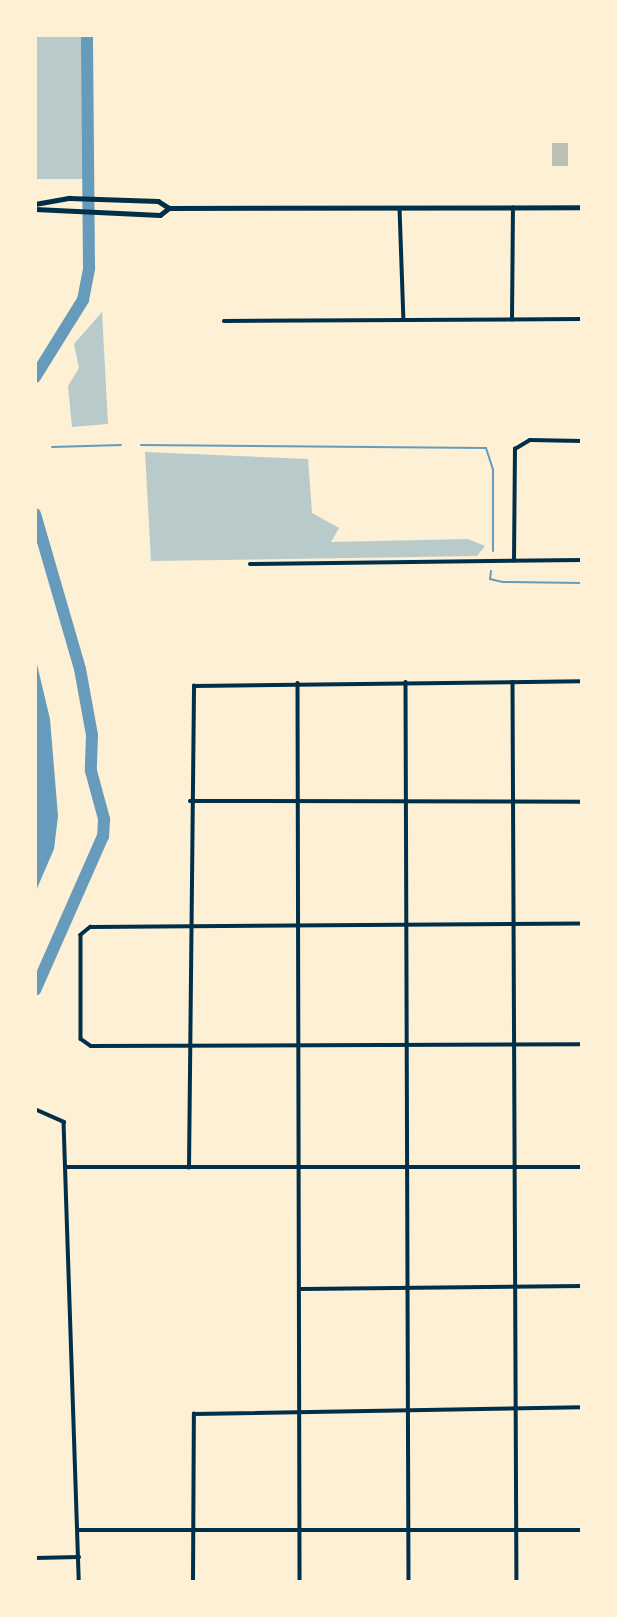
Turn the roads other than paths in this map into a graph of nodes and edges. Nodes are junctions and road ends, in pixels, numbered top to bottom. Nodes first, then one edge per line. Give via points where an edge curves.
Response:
1 (35, 206) edge
2 (582, 207) edge
3 (169, 208) junction
4 (400, 208) junction
5 (513, 208) junction
6 (582, 319) edge
7 (404, 320) junction
8 (512, 320) junction
9 (224, 321) dead end
10 (582, 441) edge
11 (582, 560) edge
12 (514, 561) junction
13 (250, 564) dead end
14 (582, 681) edge
15 (406, 682) junction
16 (513, 682) junction
17 (298, 683) junction
18 (190, 801) junction
19 (299, 802) junction
20 (407, 802) junction
21 (513, 802) junction
22 (582, 802) edge
23 (582, 923) edge
24 (407, 924) junction
25 (514, 924) junction
26 (300, 925) junction
27 (191, 926) junction
28 (515, 1044) junction
29 (582, 1044) edge
30 (407, 1046) junction
31 (300, 1047) junction
32 (191, 1048) junction
33 (35, 1109) edge
34 (66, 1167) junction
35 (582, 1167) edge
36 (189, 1168) junction
37 (300, 1168) junction
38 (408, 1168) junction
39 (515, 1168) junction
40 (516, 1286) junction
41 (582, 1286) edge
42 (408, 1287) junction
43 (301, 1289) junction
44 (409, 1407) junction
45 (516, 1407) junction
46 (582, 1407) edge
47 (301, 1410) junction
48 (300, 1528) junction
49 (409, 1529) junction
50 (78, 1530) junction
51 (192, 1530) junction
52 (517, 1530) junction
53 (582, 1530) edge
54 (79, 1557) junction
55 (35, 1558) edge
56 (79, 1582) edge
57 (192, 1582) edge
58 (300, 1582) edge
59 (409, 1582) edge
60 (517, 1582) edge

1 - 3 main road via 69,198 159,201
1 - 3 main road via 102,215 160,215
2 - 5 main road
3 - 4 main road
4 - 5 main road
4 - 7 street
5 - 8 street
6 - 8 street
7 - 8 street
7 - 9 street
10 - 12 street via 530,440 515,449
11 - 12 street
12 - 13 street
14 - 16 street
15 - 16 street
15 - 17 street
15 - 20 street
16 - 21 street
17 - 18 street via 201,682 192,692
17 - 19 street
18 - 19 street
18 - 27 street
19 - 20 street
19 - 26 street
20 - 21 street
20 - 24 street
21 - 22 street
21 - 25 street
23 - 25 street
24 - 25 street
24 - 26 street
24 - 30 street
25 - 28 street
26 - 27 street
26 - 31 street
27 - 32 street
27 - 32 street via 91,927 81,935 81,1039 91,1046
28 - 29 street
28 - 30 street
28 - 39 street
30 - 31 street
30 - 38 street
31 - 32 street
31 - 37 street
32 - 36 street
33 - 34 street via 64,1122
34 - 36 street
34 - 50 street
35 - 39 street
36 - 37 street
37 - 38 street
37 - 43 street
38 - 39 street
38 - 42 street
39 - 40 street
40 - 41 street
40 - 42 street
40 - 45 street
42 - 43 street
42 - 44 street
43 - 47 street
44 - 45 street
44 - 47 street
44 - 49 street
45 - 46 street
45 - 52 street
47 - 48 street
47 - 51 street via 194,1414
48 - 49 street
48 - 51 street
48 - 58 street
49 - 52 street
49 - 59 street
50 - 51 street
50 - 54 street
51 - 57 street
52 - 53 street
52 - 60 street
54 - 55 street
54 - 56 street

